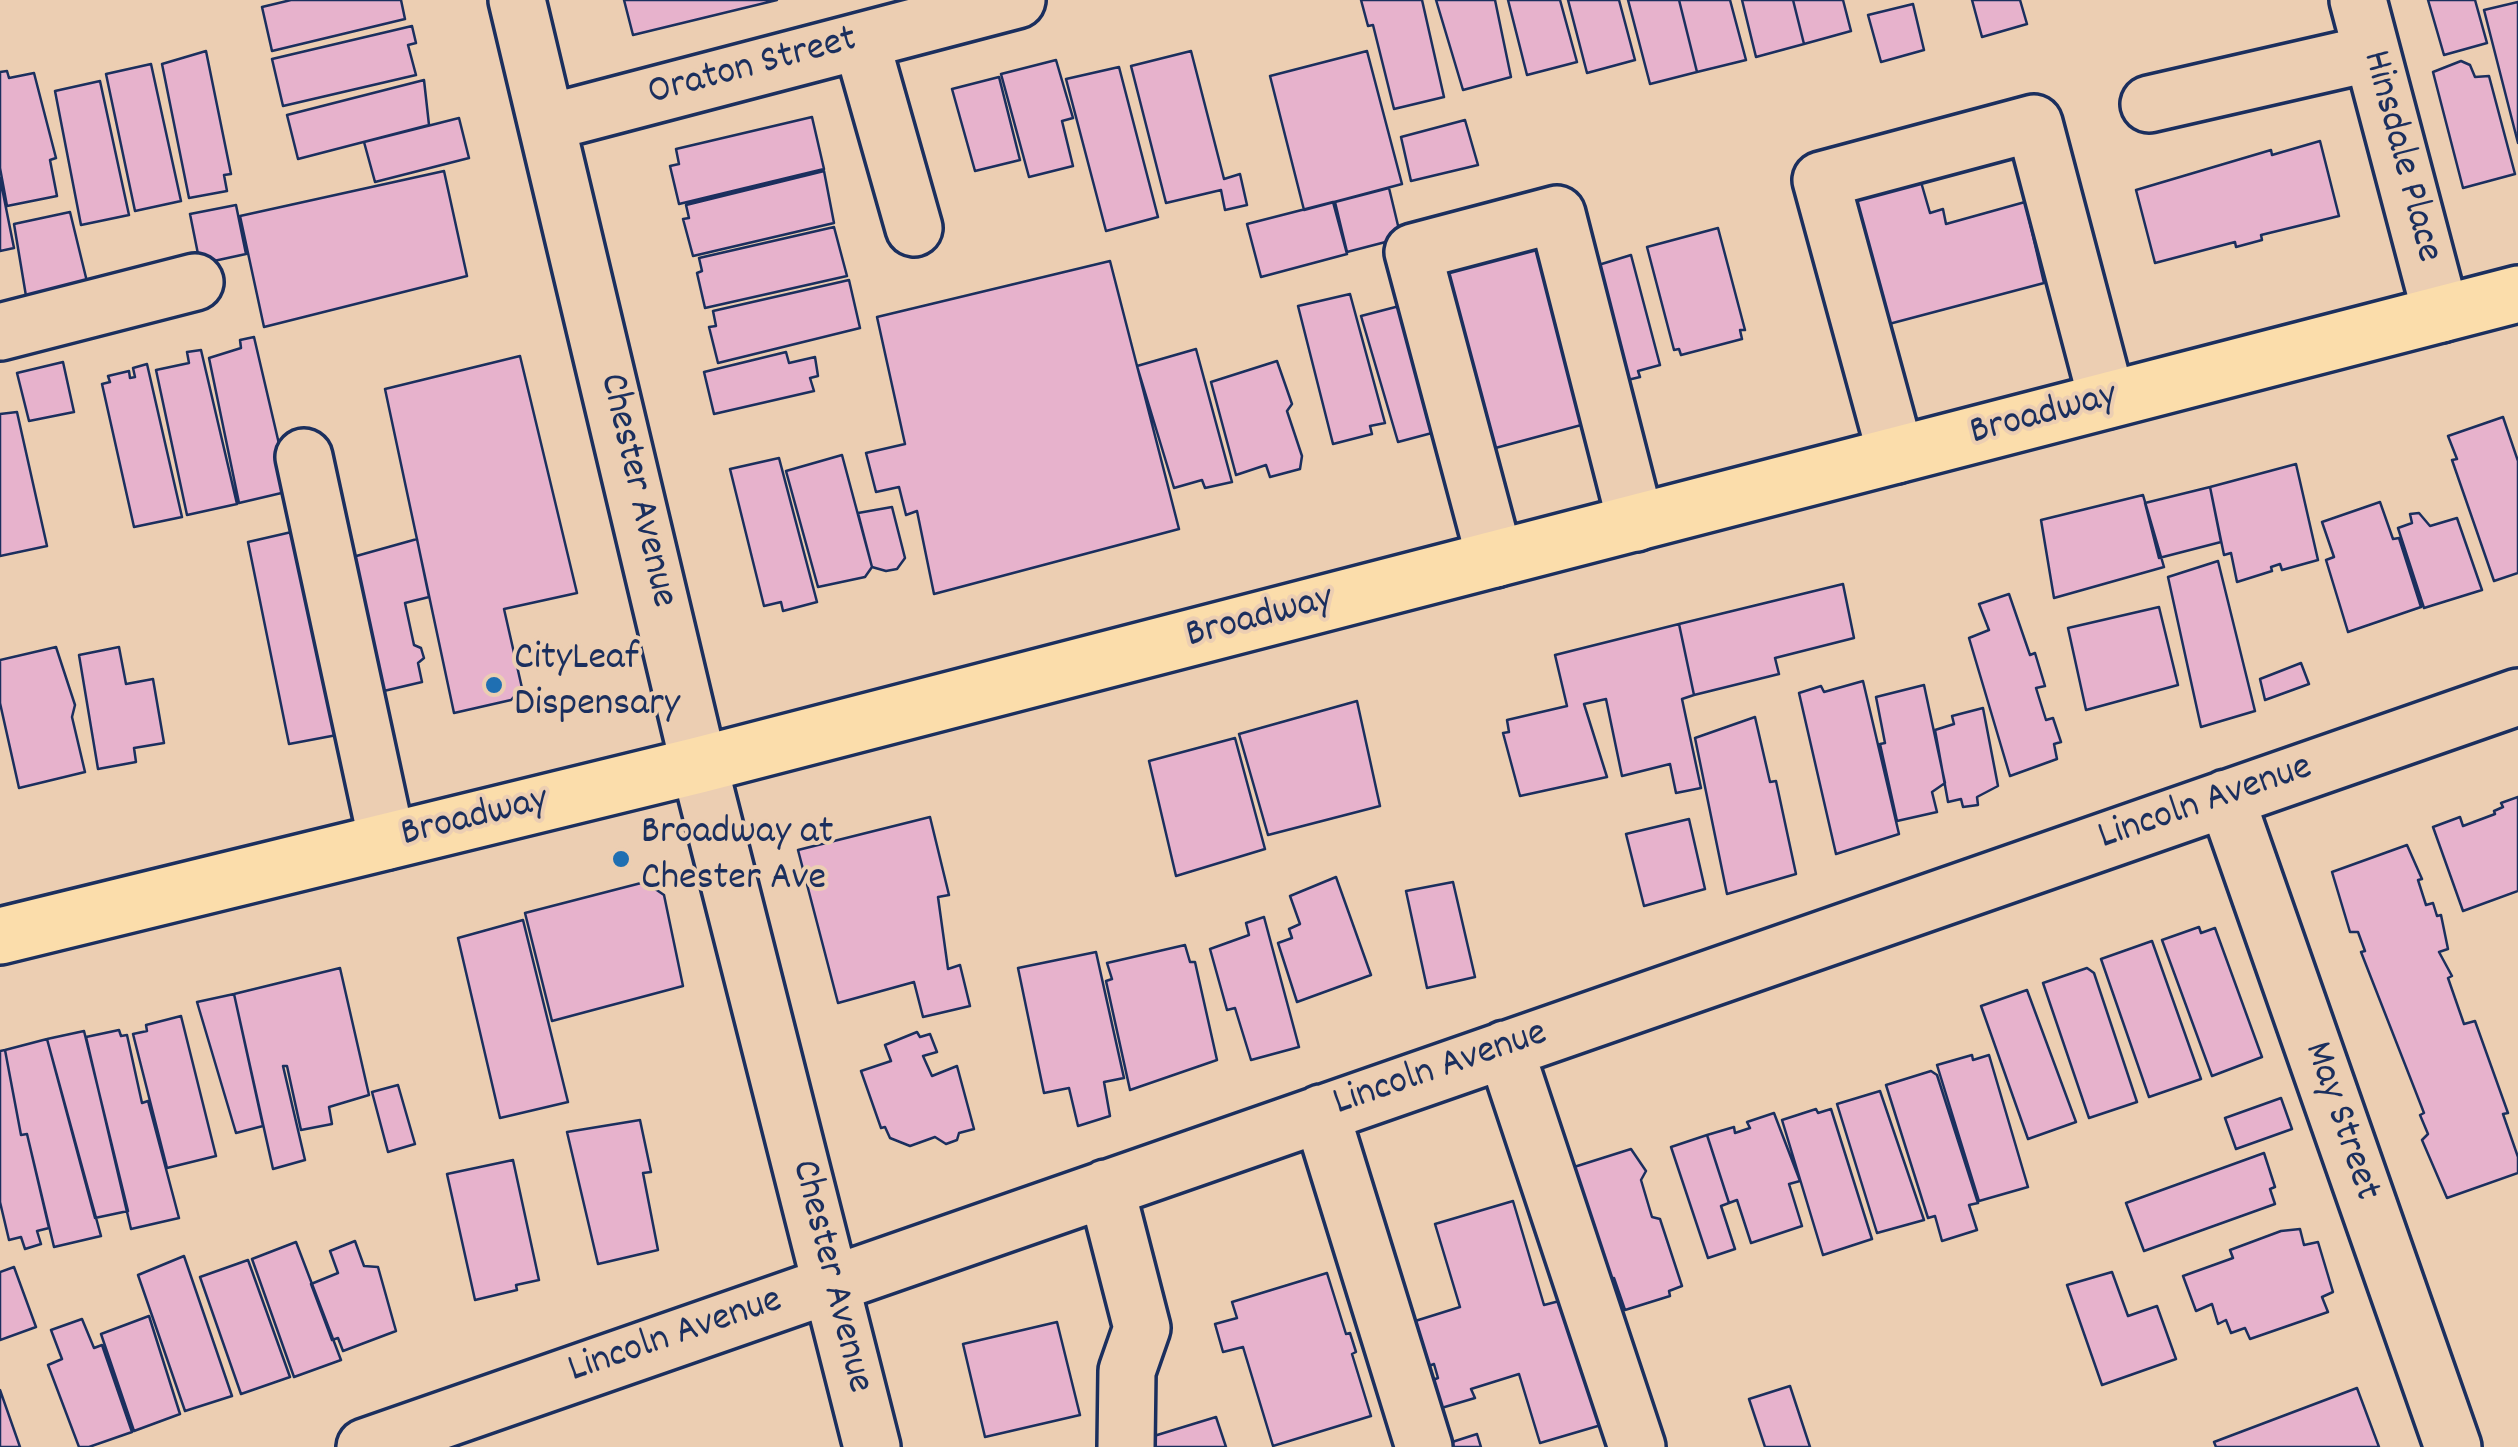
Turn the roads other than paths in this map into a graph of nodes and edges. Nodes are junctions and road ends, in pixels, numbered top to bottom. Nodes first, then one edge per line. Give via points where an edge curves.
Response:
1 (517, 0) edge
2 (1017, 0) edge
3 (2358, 0) edge
4 (861, 41) junction
5 (2372, 53) junction
6 (2148, 104) dead end
7 (546, 122) junction
8 (914, 228) dead end
9 (195, 282) dead end
10 (2518, 294) edge
11 (2441, 314) junction
12 (0, 332) edge
13 (2108, 400) junction
14 (1896, 455) junction
15 (304, 457) dead end
16 (1636, 522) junction
17 (1495, 559) junction
18 (2518, 696) edge
19 (699, 765) junction
20 (2226, 798) junction
21 (388, 842) junction
22 (0, 936) edge
23 (1505, 1049) junction
24 (1321, 1113) junction
25 (1106, 1188) junction
26 (831, 1284) junction
27 (365, 1447) edge
28 (872, 1447) edge
29 (1126, 1447) edge
30 (1424, 1447) edge
31 (1637, 1447) edge
32 (2453, 1447) edge

1 - 7 street, Chester Avenue
2 - 4 street, Oraton Street
3 - 5 street, Hinsdale Place
4 - 7 street, Oraton Street
4 - 8 street
5 - 6 street
5 - 11 street, Hinsdale Place
7 - 19 street, Chester Avenue
9 - 12 street
10 - 11 main road, Broadway
11 - 13 main road, Broadway
13 - 14 main road, Broadway
13 - 14 street via 2034,124 1821,180
14 - 16 main road, Broadway
15 - 21 street
16 - 17 main road, Broadway
16 - 17 street via 1557,214 1413,252
17 - 19 main road, Broadway
18 - 20 street, Lincoln Avenue
19 - 21 main road, Broadway
19 - 26 street, Chester Avenue
20 - 23 street, Lincoln Avenue
20 - 32 street, May Street
21 - 22 main road, Broadway
23 - 24 street, Lincoln Avenue
23 - 31 street
24 - 25 street, Lincoln Avenue
24 - 30 street
25 - 26 street, Lincoln Avenue
25 - 29 street via 1142,1328 1127,1371
26 - 27 street, Lincoln Avenue
26 - 28 street, Chester Avenue

